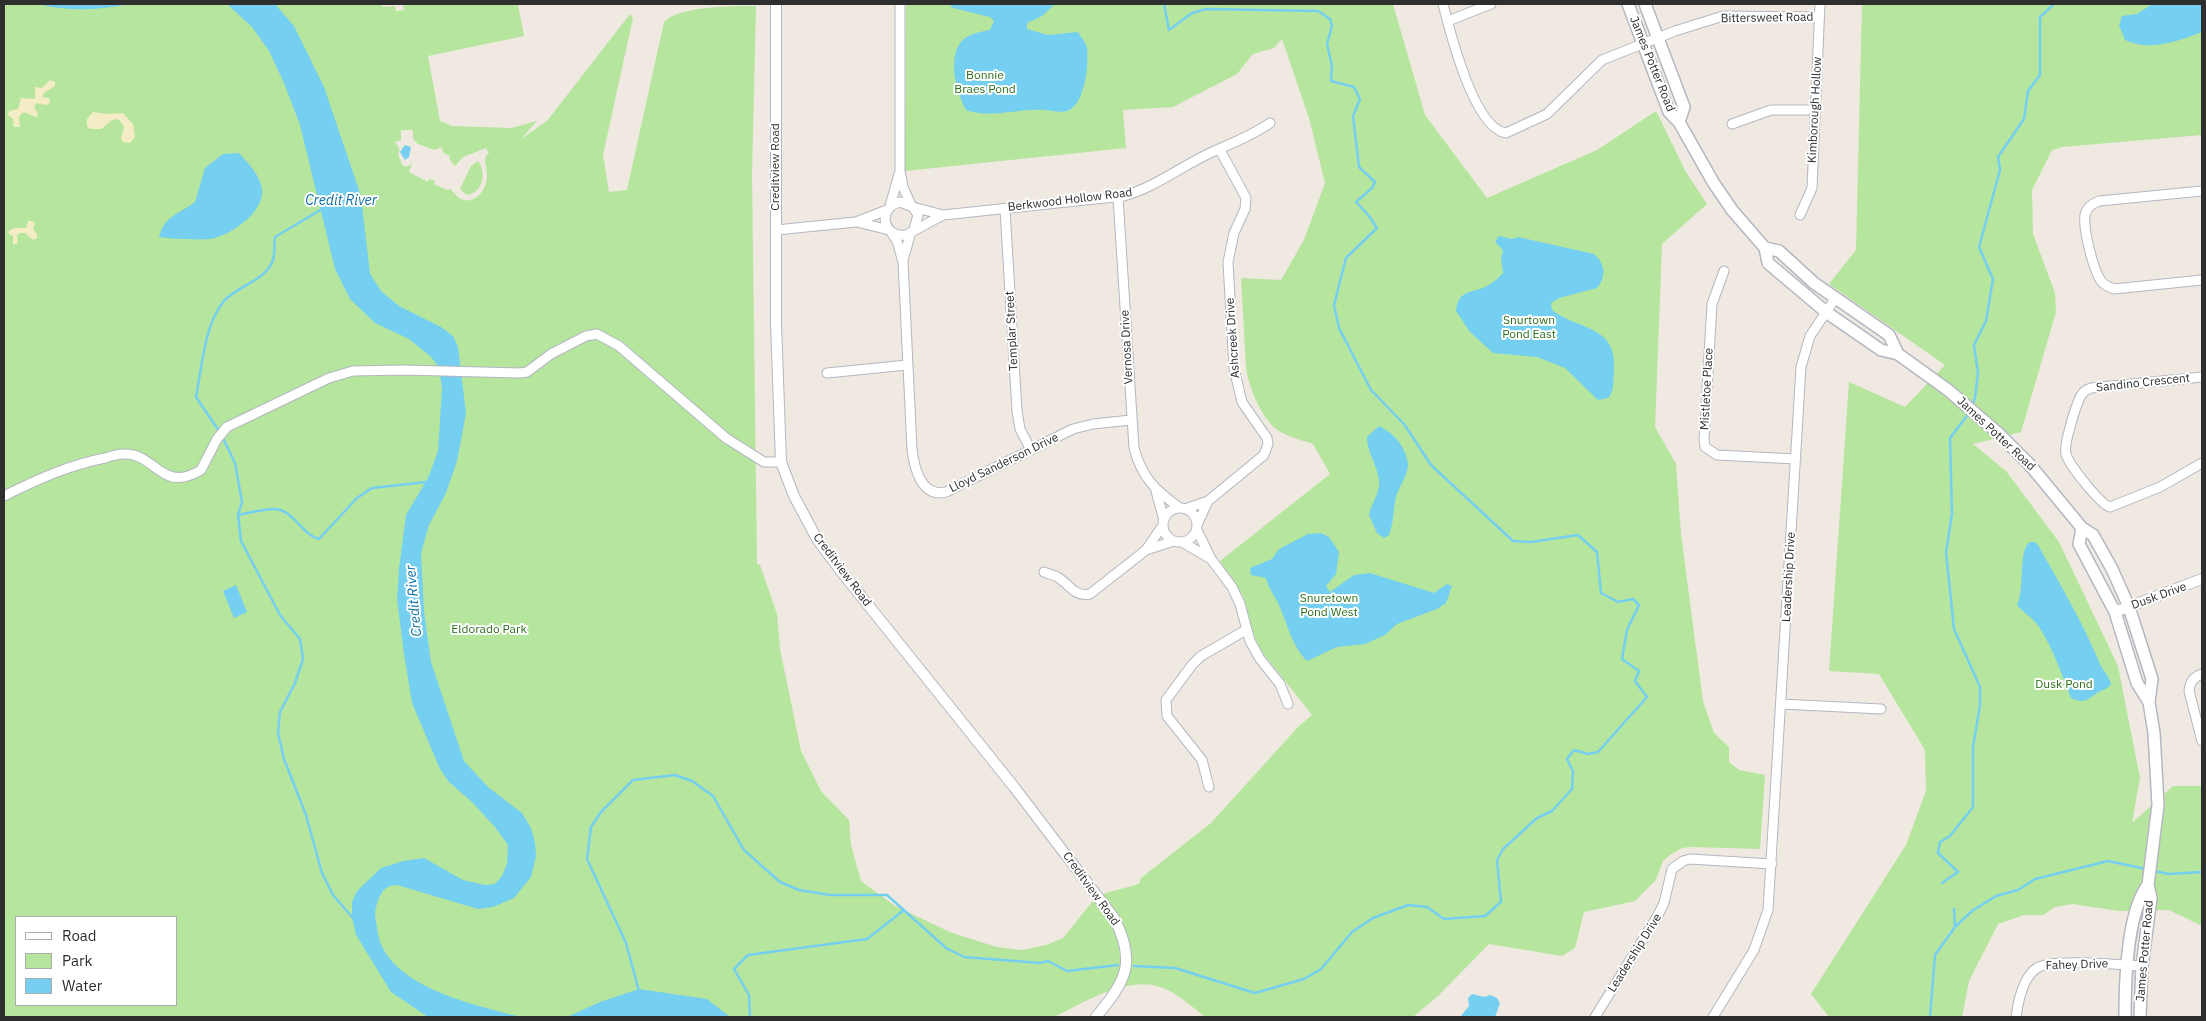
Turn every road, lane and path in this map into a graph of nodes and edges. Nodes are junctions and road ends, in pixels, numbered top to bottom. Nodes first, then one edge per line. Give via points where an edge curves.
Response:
1 (776, 4) edge
2 (900, 4) edge
3 (1443, 4) edge
4 (1491, 4) edge
5 (1628, 4) edge
6 (1645, 4) edge
7 (1820, 4) edge
8 (1820, 17) junction
9 (1448, 21) junction
10 (1658, 38) junction
11 (1643, 44) junction
12 (1815, 110) junction
13 (1680, 122) junction
14 (1270, 123) dead end
15 (1732, 124) dead end
16 (1220, 150) junction
17 (900, 171) junction
18 (2202, 191) edge
19 (1118, 196) junction
20 (912, 206) junction
21 (888, 208) junction
22 (1005, 209) junction
23 (1800, 214) dead end
24 (943, 215) junction
25 (856, 222) junction
26 (776, 230) junction
27 (890, 231) junction
28 (912, 231) junction
29 (1765, 248) junction
30 (902, 262) junction
31 (1724, 271) dead end
32 (2202, 280) edge
33 (1835, 299) junction
34 (1826, 312) junction
35 (1898, 354) junction
36 (907, 365) junction
37 (827, 373) dead end
38 (2202, 377) edge
39 (1131, 420) junction
40 (1031, 450) junction
41 (1796, 459) junction
42 (781, 462) junction
43 (2202, 463) edge
44 (1156, 491) junction
45 (4, 496) edge
46 (1208, 501) junction
47 (1182, 509) junction
48 (1164, 522) junction
49 (1197, 527) junction
50 (2082, 528) junction
51 (1178, 542) junction
52 (1146, 550) junction
53 (1211, 559) junction
54 (1044, 572) dead end
55 (2202, 579) edge
56 (2130, 607) junction
57 (2115, 612) junction
58 (1246, 630) junction
59 (2202, 674) edge
60 (2149, 702) junction
61 (1288, 704) dead end
62 (1781, 704) junction
63 (1881, 710) dead end
64 (2202, 741) edge
65 (1209, 787) dead end
66 (1772, 864) junction
67 (2149, 882) junction
68 (2127, 965) junction
69 (2142, 966) junction
70 (1096, 1017) edge
71 (1595, 1017) edge
72 (1713, 1017) edge
73 (2016, 1017) edge
74 (2125, 1017) edge
75 (2140, 1017) edge

1 - 26 street, Creditview Road
2 - 17 street
3 - 9 street
4 - 9 street
5 - 11 main road, James Potter Road
6 - 10 main road, James Potter Road
7 - 8 street, Kimborough Hollow
8 - 10 street, Bittersweet Road via 1723,16
8 - 12 street, Kimborough Hollow
9 - 11 street, Bittersweet Road via 1473,99 1501,132 1547,114 1602,60
10 - 11 street, Bittersweet Road
10 - 13 main road, James Potter Road via 1684,107
11 - 13 main road, James Potter Road via 1669,112
12 - 15 street via 1771,110
12 - 23 street, Kimborough Hollow via 1812,188
13 - 29 main road, James Potter Road via 1713,182
14 - 16 street, Berkwood Hollow Road
16 - 19 street, Berkwood Hollow Road via 1147,188
16 - 46 street, Ashcreek Drive via 1246,198 1228,262 1234,369 1242,402 1268,444 1264,455
17 - 20 street
17 - 21 street
18 - 32 street via 2099,202 2085,214 2085,225 2087,242 2106,286 2114,289
19 - 22 street, Berkwood Hollow Road
19 - 39 street, Vernosa Drive
20 - 21 street via 900,202
20 - 24 street, Berkwood Hollow Road
20 - 28 street via 918,215
21 - 25 street
21 - 27 street via 884,220
22 - 24 street, Berkwood Hollow Road
22 - 40 street, Templar Street via 1017,411 1020,429
24 - 28 street, Berkwood Hollow Road
25 - 26 street
25 - 27 street
26 - 42 street, Creditview Road
27 - 28 street via 901,235
27 - 30 street, Lloyd Sanderson Drive
28 - 30 street, Lloyd Sanderson Drive
29 - 33 main road, James Potter Road via 1779,251
29 - 34 main road, James Potter Road via 1768,263
30 - 36 street, Lloyd Sanderson Drive
31 - 41 street, Mistletoe Place via 1712,304 1706,447 1717,455
33 - 34 street, Leadership Drive
33 - 35 main road, James Potter Road via 1888,335
34 - 35 main road, James Potter Road via 1880,350
34 - 41 street, Leadership Drive via 1804,350
35 - 50 main road, James Potter Road via 1933,378 1998,434 2052,489
36 - 37 street
36 - 40 street, Lloyd Sanderson Drive via 913,460 928,489 940,494 946,492
38 - 43 street, Sandino Crescent via 2086,390 2080,398 2065,447 2068,459 2101,502 2110,507 2160,487
39 - 40 street, Lloyd Sanderson Drive via 1078,427
39 - 44 street, Vernosa Drive via 1137,460
41 - 62 street, Leadership Drive
42 - 45 street via 764,462 726,438 618,346 597,334 586,336 551,354 527,372 353,371 329,378 227,427 201,470 184,477 168,477 136,456 124,454 84,462
42 - 70 street, Creditview Road via 794,496 817,539 1114,918 1123,934 1127,960 1116,993
44 - 47 street, Vernosa Drive
44 - 48 street, Vernosa Drive
46 - 47 street, Ashcreek Drive
46 - 49 street, Ashcreek Drive
47 - 48 street via 1170,512
47 - 49 street via 1194,515
48 - 51 street via 1166,535
48 - 52 street
49 - 51 street via 1191,538
49 - 53 street
50 - 56 main road, James Potter Road via 2093,535
50 - 57 main road, James Potter Road via 2079,544
51 - 52 street
51 - 53 street
52 - 54 street via 1094,592 1085,595 1074,592 1059,578
53 - 58 street via 1236,595
55 - 56 street, Dusk Drive
56 - 57 street, Dusk Drive
56 - 60 main road, James Potter Road via 2152,679
57 - 60 main road, James Potter Road via 2137,683
58 - 61 street via 1260,659 1280,684
58 - 65 street via 1201,656 1166,700 1167,716 1202,760
59 - 64 street via 2190,683 2189,691
60 - 67 main road, James Potter Road via 2158,805
62 - 63 street
62 - 66 street, Leadership Drive
66 - 71 street, Leadership Drive via 1690,859 1677,864 1670,874 1664,904
66 - 72 street, Leadership Drive via 1768,910 1759,939
67 - 68 main road, James Potter Road via 2141,895
67 - 69 main road, James Potter Road via 2151,898
68 - 69 street, Fahey Drive
68 - 73 street, Fahey Drive via 2038,967 2021,994
68 - 74 main road, James Potter Road
69 - 75 main road, James Potter Road

